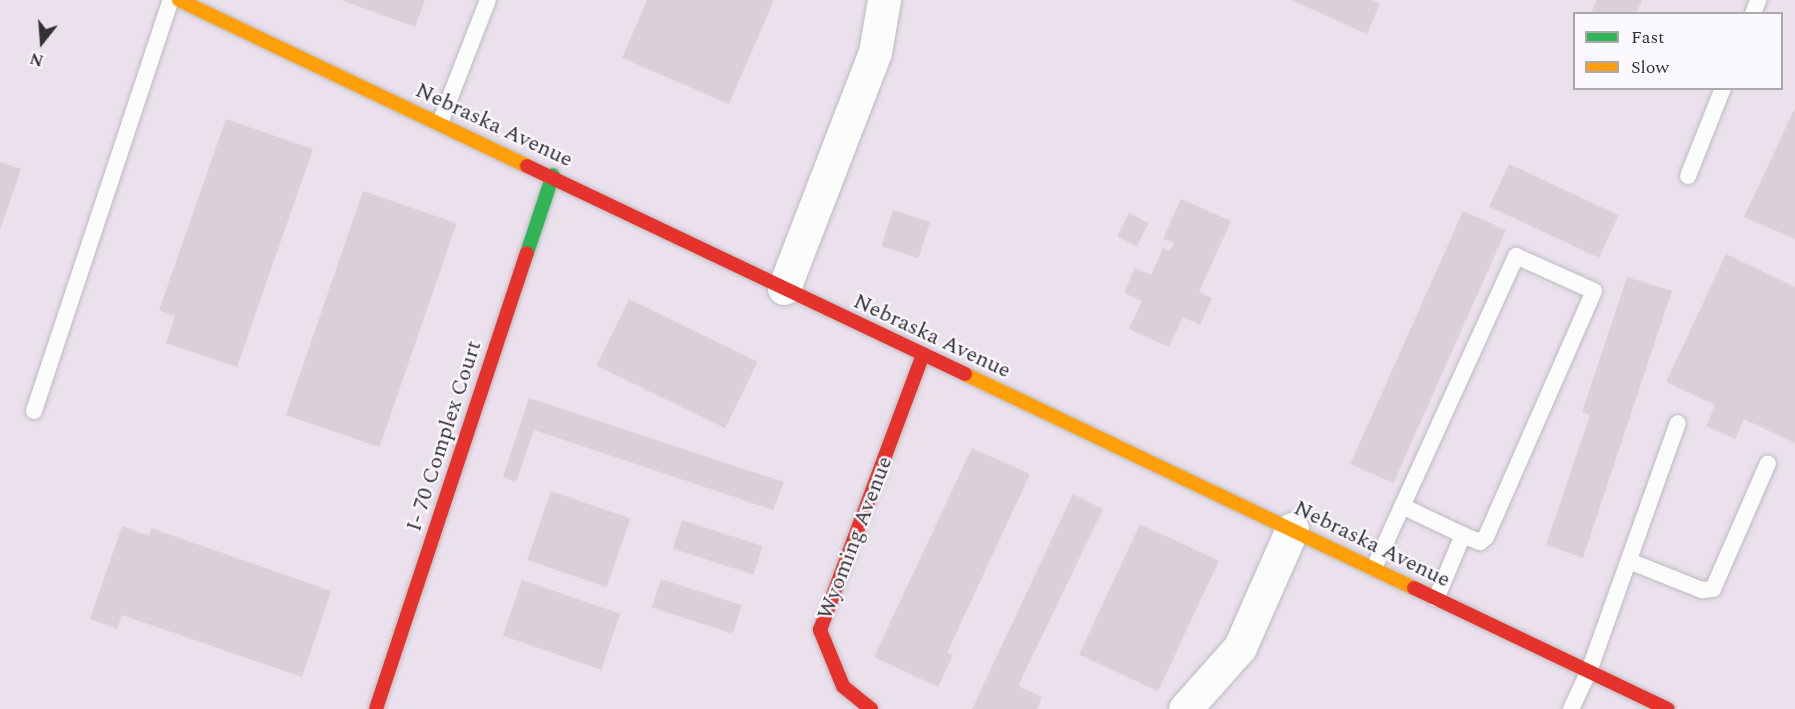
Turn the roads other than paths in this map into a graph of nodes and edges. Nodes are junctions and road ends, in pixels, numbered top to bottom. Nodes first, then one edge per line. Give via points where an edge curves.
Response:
1 (171, 0) edge
2 (179, 0) edge
3 (488, 0) edge
4 (884, 0) edge
5 (1722, 90) edge
6 (440, 123) junction
7 (553, 175) junction
8 (1688, 176) dead end
9 (784, 288) junction
10 (923, 355) junction
11 (34, 411) dead end
12 (1678, 423) dead end
13 (1768, 463) dead end
14 (1402, 506) junction
15 (1292, 529) junction
16 (1463, 535) junction
17 (1629, 561) junction
18 (1374, 568) junction
19 (1436, 598) junction
20 (1589, 671) junction
21 (375, 709) edge
22 (871, 709) edge
23 (1185, 709) edge
24 (1572, 709) edge
25 (1668, 709) edge

1 - 11 lane
2 - 6 street, Nebraska Avenue
3 - 6 lane
4 - 9 street via 875,52
5 - 8 lane
6 - 7 street, Nebraska Avenue
7 - 9 street, Nebraska Avenue
7 - 21 street, I- 70 Complex Court
9 - 10 street, Nebraska Avenue
10 - 15 street, Nebraska Avenue
10 - 22 street, Wyoming Avenue via 820,630 843,686
12 - 17 lane
13 - 17 lane via 1713,589 1702,590
14 - 16 lane
14 - 16 lane via 1516,256 1594,291 1486,537 1480,542
14 - 18 lane
15 - 18 street, Nebraska Avenue
15 - 23 street via 1240,647
16 - 19 lane
17 - 20 lane
18 - 19 street, Nebraska Avenue
19 - 20 street, Nebraska Avenue
20 - 24 lane
20 - 25 street, Nebraska Avenue

